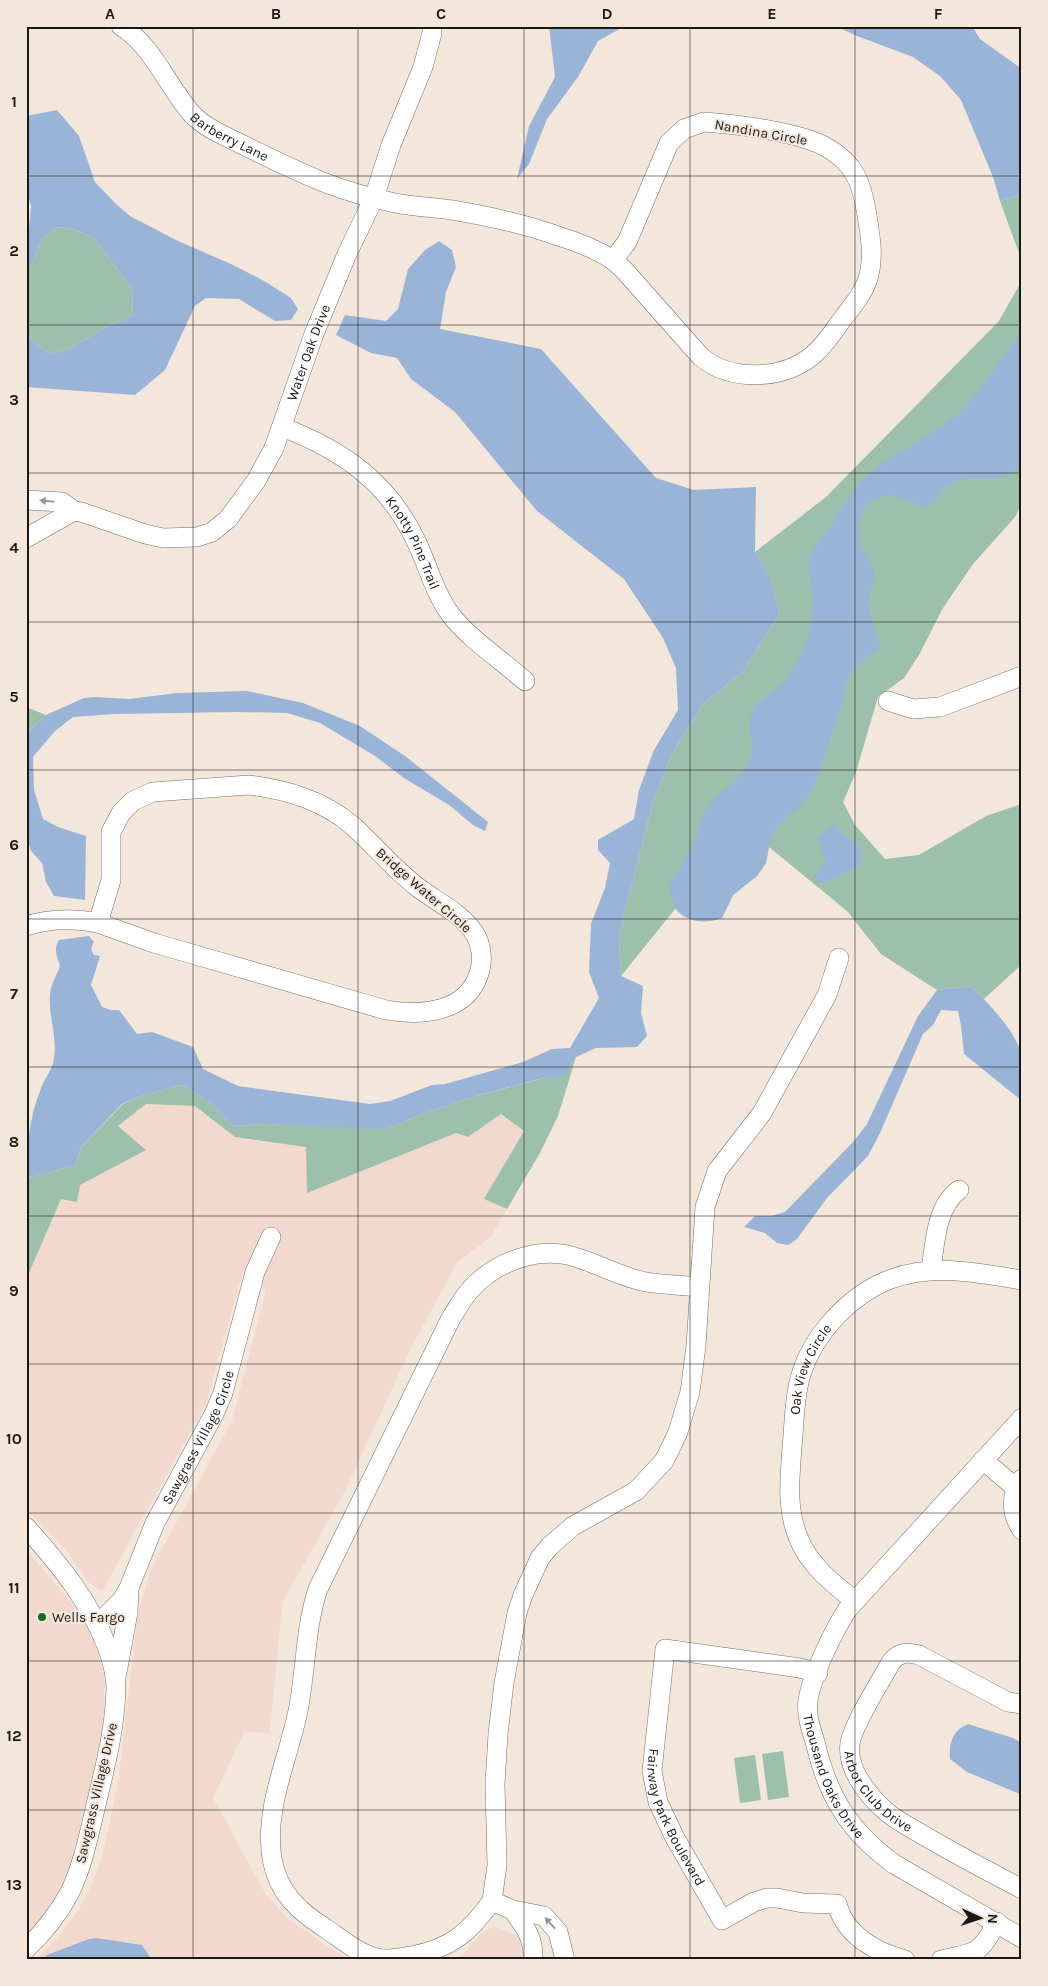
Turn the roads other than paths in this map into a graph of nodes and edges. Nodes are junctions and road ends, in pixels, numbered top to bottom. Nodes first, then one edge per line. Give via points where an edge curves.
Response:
1 (121, 26) edge
2 (432, 26) edge
3 (374, 198) junction
4 (613, 260) junction
5 (282, 427) junction
6 (26, 500) edge
7 (74, 511) junction
8 (26, 538) edge
9 (1022, 676) edge
10 (525, 680) dead end
11 (888, 701) dead end
12 (98, 923) junction
13 (26, 926) edge
14 (839, 958) dead end
15 (959, 1190) dead end
16 (271, 1237) dead end
17 (931, 1270) junction
18 (1022, 1280) edge
19 (699, 1287) junction
20 (1022, 1418) edge
21 (983, 1460) junction
22 (1019, 1483) edge
23 (26, 1527) edge
24 (1022, 1530) edge
25 (130, 1588) junction
26 (855, 1601) junction
27 (98, 1624) junction
28 (818, 1673) junction
29 (116, 1682) junction
30 (1022, 1704) edge
31 (1022, 1889) edge
32 (492, 1900) junction
33 (513, 1910) junction
34 (997, 1922) junction
35 (1022, 1938) edge
36 (26, 1949) edge
37 (534, 1960) edge
38 (565, 1960) edge
39 (904, 1960) edge
40 (941, 1960) edge

1 - 3 street, Barberry Lane via 139,40 183,103 206,126 322,182
2 - 3 street, Water Oak Drive via 424,66 391,145
3 - 4 street, Nandina Circle via 485,216 540,230 581,243
3 - 5 street, Water Oak Drive via 314,334
4 - 4 street, Nandina Circle via 709,364 741,374 784,371 812,356 824,344 864,289 869,276 871,248 864,192 853,170 840,157 808,140 719,123 694,124 668,143 626,242
5 - 7 street, Water Oak Drive via 256,481 228,520 212,532 197,537 163,538
5 - 10 street, Knotty Pine Trail via 334,450 387,494 413,533 442,602 452,617
7 -> 6 street, Water Oak Drive via 62,502
7 - 8 street
9 - 11 street via 935,708 913,709
12 - 12 street, Bridge Water Circle via 154,943 405,1013 425,1013 455,1003 473,988 481,967 482,956 474,932 398,871 352,826 333,812 304,798 249,785 153,792 133,801 121,813 112,832 111,880
12 - 13 street, Bridge Water Circle via 59,919
14 - 19 street via 827,995 762,1113 717,1171 705,1207
15 - 17 street via 944,1207
16 - 25 street, Sawgrass Village Circle via 255,1272 223,1393 155,1523
17 - 18 street, Oak View Circle via 957,1269
17 - 26 street, Oak View Circle via 890,1280 853,1301 821,1337 798,1387 789,1487 793,1522 818,1569
19 - 32 street via 690,1392 678,1432 664,1461 636,1491 560,1536 540,1558 523,1595 504,1682 498,1734 495,1784 497,1865
19 - 32 street via 645,1282 575,1257 556,1254 522,1257 492,1270 470,1290 451,1318 312,1605 298,1713 279,1780 270,1836 276,1876 284,1892 312,1920 370,1956 382,1959 432,1952 448,1945 481,1916
20 - 21 street, Thousand Oaks Drive
21 - 22 street
21 - 26 street, Thousand Oaks Drive
22 - 24 street via 1012,1508
23 - 27 street, Sawgrass Village Drive via 57,1561
25 - 27 street, Sawgrass Village Circle
25 - 29 street
26 - 28 street, Thousand Oaks Drive via 837,1625
27 - 29 street, Sawgrass Village Drive via 110,1654
28 - 34 street, Thousand Oaks Drive via 810,1695 808,1715 825,1780 845,1818 894,1864
28 - 39 street, Fairway Park Boulevard via 664,1649 652,1771 654,1791 722,1920 767,1898 837,1904 853,1932 876,1948
29 - 36 street, Sawgrass Village Drive via 108,1754 82,1862 55,1918
30 - 31 street, Arbor Club Drive via 1008,1702 919,1655 902,1653 891,1662 850,1745 850,1758 858,1777 890,1814
32 - 33 street
33 - 37 street via 529,1933
38 -> 33 street via 558,1932 544,1916
34 - 35 street, Thousand Oaks Drive
34 - 40 street via 982,1948

